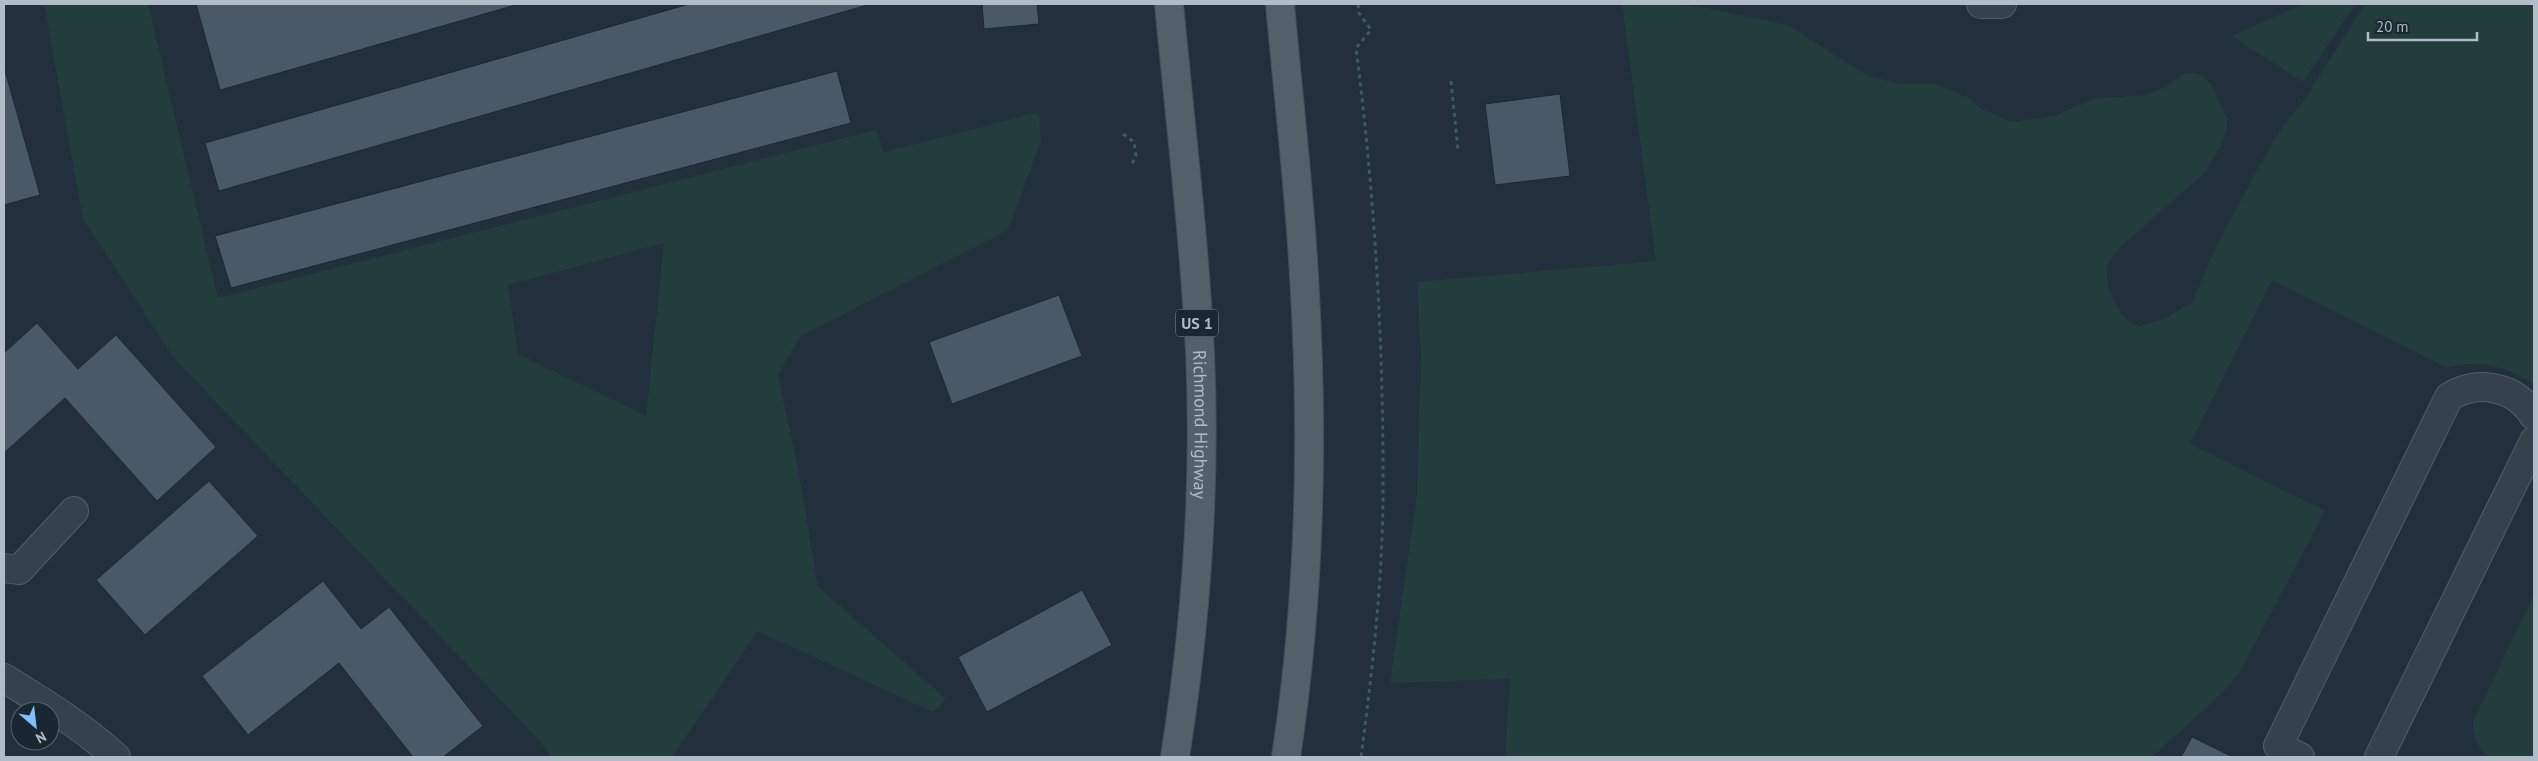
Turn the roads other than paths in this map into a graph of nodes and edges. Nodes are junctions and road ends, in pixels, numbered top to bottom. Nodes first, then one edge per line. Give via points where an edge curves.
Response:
1 (1169, 4) edge
2 (1280, 4) edge
3 (1981, 4) edge
4 (2002, 4) edge
5 (2534, 416) edge
6 (2534, 441) edge
7 (74, 511) dead end
8 (4, 568) edge
9 (4, 678) edge
10 (116, 757) edge
11 (1175, 757) edge
12 (1286, 757) edge
13 (2300, 757) edge
14 (2379, 757) edge

1 - 11 main road, Richmond Highway / US 1 via 1200,352 1201,442 1195,587
2 - 12 main road via 1302,240 1309,424 1304,581
3 - 4 street
5 - 13 street via 2517,398 2496,387 2468,388 2449,397 2278,746
6 - 14 street
7 - 8 street via 19,570
9 - 10 street via 95,738

